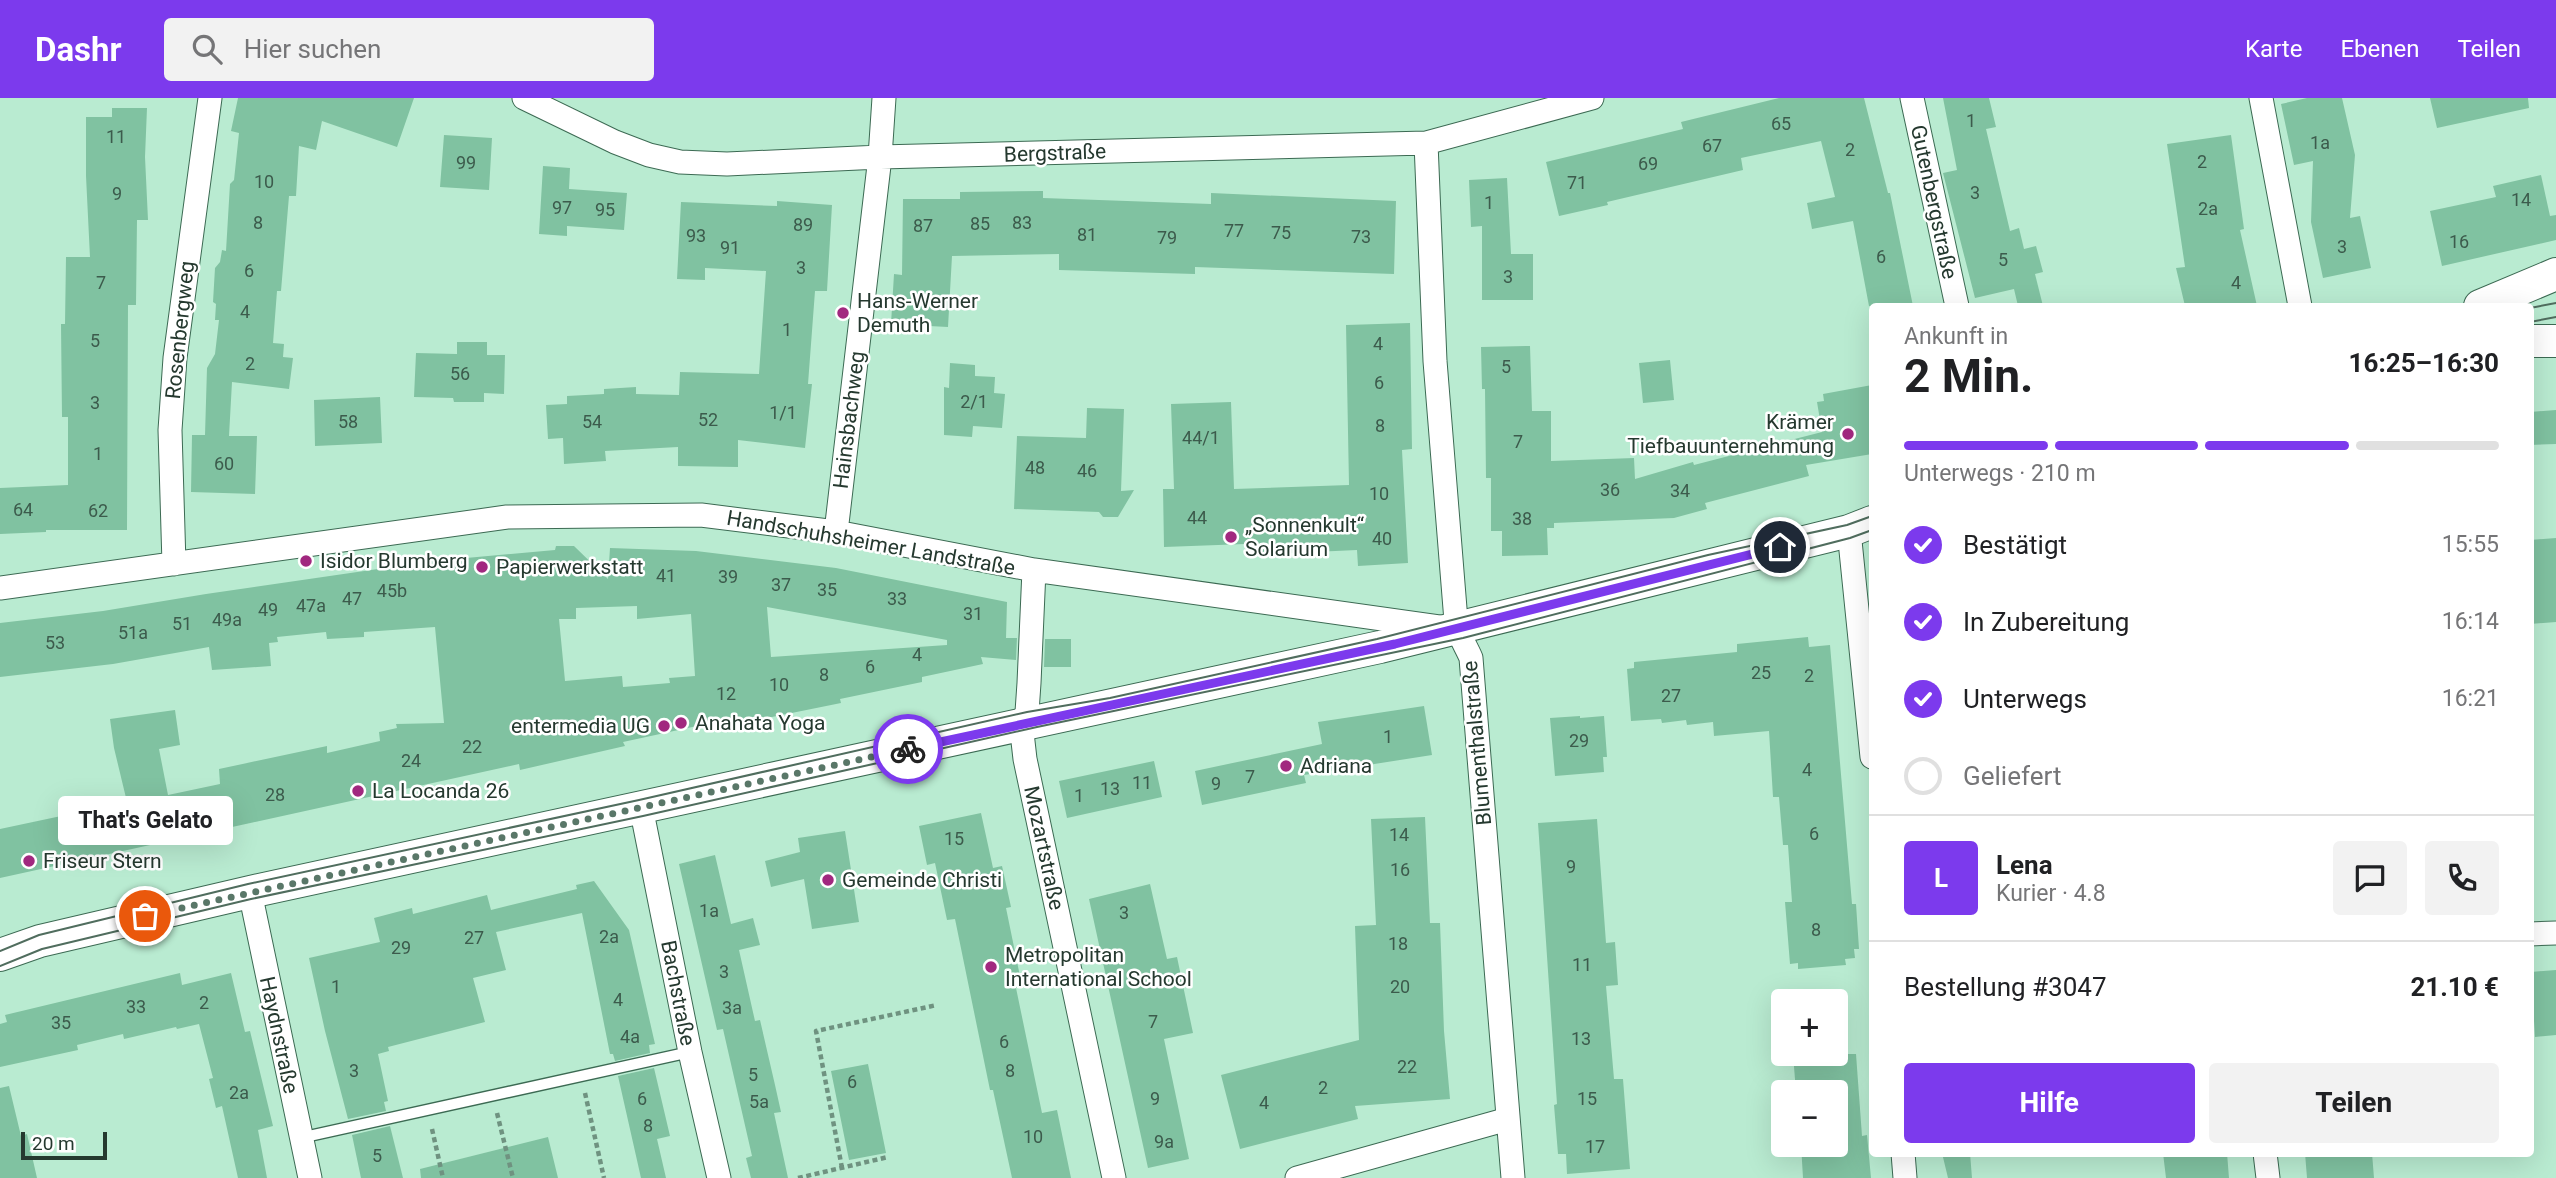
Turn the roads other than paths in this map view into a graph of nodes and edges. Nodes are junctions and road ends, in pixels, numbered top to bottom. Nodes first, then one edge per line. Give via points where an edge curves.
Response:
1 (210, 98) edge
2 (524, 98) edge
3 (884, 98) edge
4 (1592, 98) edge
5 (1912, 98) edge
6 (2261, 98) edge
7 (1426, 143) junction
8 (880, 157) junction
9 (2556, 274) edge
10 (1956, 303) edge
11 (2299, 303) edge
12 (2487, 303) edge
13 (2534, 341) edge
14 (2556, 341) edge
15 (1861, 527) edge
16 (836, 532) junction
17 (174, 564) junction
18 (1034, 570) junction
19 (0, 588) edge
20 (1456, 629) junction
21 (1869, 694) edge
22 (1021, 724) junction
23 (642, 807) junction
24 (250, 892) junction
25 (2556, 933) edge
26 (2534, 934) edge
27 (0, 956) edge
28 (690, 1052) junction
29 (1508, 1119) junction
30 (300, 1138) junction
31 (1903, 1157) edge
32 (2265, 1157) edge
33 (310, 1178) edge
34 (719, 1178) edge
35 (1114, 1178) edge
36 (1297, 1178) edge
37 (1513, 1178) edge
38 (1905, 1178) edge
39 (2268, 1178) edge

1 - 17 street, Rosenbergweg via 175,358 170,430
2 - 8 street, Bergstraße via 615,142 680,162
3 - 8 street, Hainsbachweg
4 - 7 street, Bergstraße
5 - 10 street, Gutenbergstraße
6 - 11 street
7 - 8 street, Bergstraße
7 - 20 street, Blumenthalstraße via 1435,361
8 - 16 street, Hainsbachweg
9 - 12 main road
13 - 14 main road
15 - 20 main road, Handschuhsheimer Landstraße
15 - 21 street
16 - 17 street, Handschuhsheimer Landstraße via 701,515 507,517
16 - 18 street, Handschuhsheimer Landstraße
17 - 19 street, Handschuhsheimer Landstraße
18 - 20 street, Handschuhsheimer Landstraße
18 - 22 street, Handschuhsheimer Landstraße via 1030,683
20 - 22 main road
20 - 29 street, Blumenthalstraße via 1471,658
22 - 23 main road
22 - 35 street, Mozartstraße
23 - 24 main road
23 - 28 street, Bachstraße
24 - 27 main road via 40,941
24 - 30 street, Haydnstraße
25 - 26 street
28 - 30 lane
28 - 34 street, Bachstraße
29 - 36 street
29 - 37 street, Blumenthalstraße
30 - 33 street, Haydnstraße
31 - 38 street
32 - 39 street

